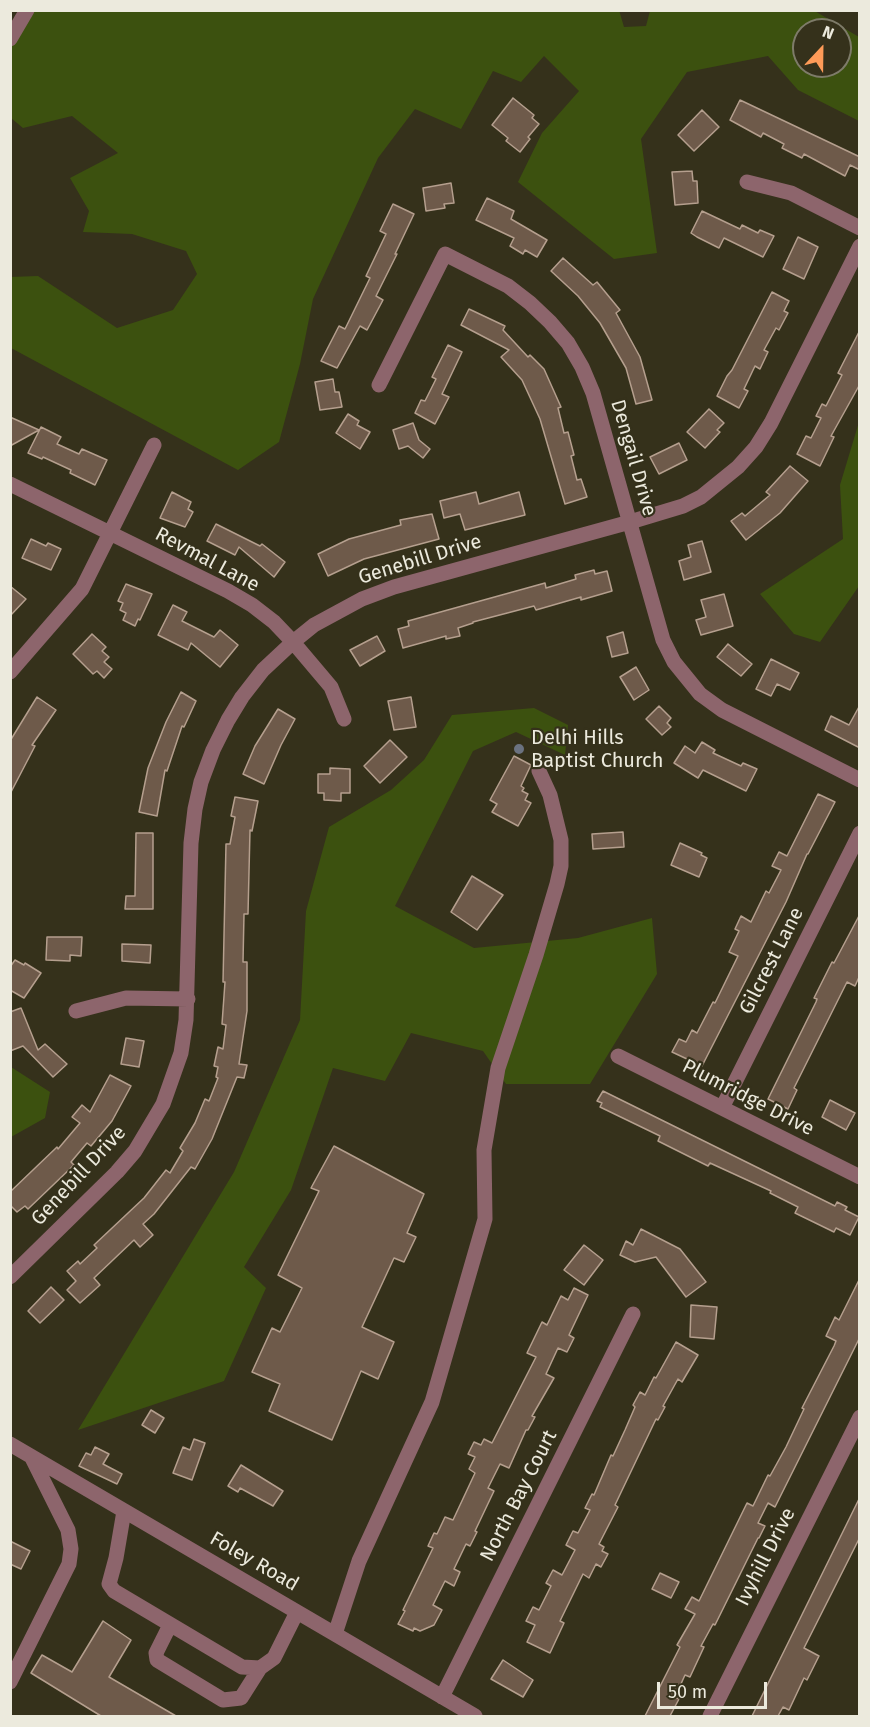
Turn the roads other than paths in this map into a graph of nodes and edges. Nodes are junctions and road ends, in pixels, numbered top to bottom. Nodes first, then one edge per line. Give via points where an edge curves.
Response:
1 (27, 10) edge
2 (10, 39) edge
3 (747, 182) dead end
4 (860, 228) edge
5 (860, 246) edge
6 (379, 385) dead end
7 (154, 445) dead end
8 (10, 484) edge
9 (630, 522) junction
10 (111, 534) junction
11 (293, 642) junction
12 (10, 672) edge
13 (344, 719) dead end
14 (539, 771) dead end
15 (860, 780) edge
16 (860, 832) edge
17 (188, 999) junction
18 (76, 1011) dead end
19 (618, 1056) dead end
20 (722, 1108) junction
21 (860, 1177) edge
22 (10, 1276) edge
23 (633, 1314) dead end
24 (860, 1417) edge
25 (10, 1444) edge
26 (31, 1456) junction
27 (124, 1511) junction
28 (297, 1612) junction
29 (170, 1625) junction
30 (335, 1634) junction
31 (260, 1668) junction
32 (10, 1682) edge
33 (442, 1697) junction
34 (475, 1716) edge
35 (710, 1716) edge

1 - 2 street
3 - 4 street via 791,193
5 - 9 street, Genebill Drive via 756,447 701,497
6 - 9 street, Dengail Drive via 445,254 490,276 550,322 582,367
7 - 10 street
8 - 10 street, Revmal Lane
9 - 11 street, Genebill Drive via 394,587 338,611
9 - 15 street, Dengail Drive via 663,640 686,679 722,710
10 - 11 street, Revmal Lane via 252,605
10 - 12 street via 82,589
11 - 13 street, Revmal Lane via 331,687
11 - 17 street, Genebill Drive via 242,697 213,750 201,782 191,843
14 - 30 street via 550,795 561,840 561,866 498,1068 484,1150 484,1219 432,1402 359,1561
16 - 20 street, Gilcrest Lane
17 - 18 street via 126,998
17 - 22 street, Genebill Drive via 181,1053 150,1129 117,1172
19 - 20 street, Plumridge Drive
20 - 21 street, Plumridge Drive
23 - 33 street, North Bay Court
24 - 35 street, Ivyhill Drive
25 - 26 street, Foley Road
26 - 27 street, Foley Road
26 - 32 street via 68,1530 71,1549 69,1563
27 - 28 street, Foley Road
27 - 29 street via 109,1584 114,1591
28 - 30 street, Foley Road
28 - 31 street via 274,1658
29 - 31 street via 242,1667
29 - 31 street via 156,1653 157,1660 223,1700 241,1698
30 - 33 street, Foley Road
33 - 34 street, Foley Road

